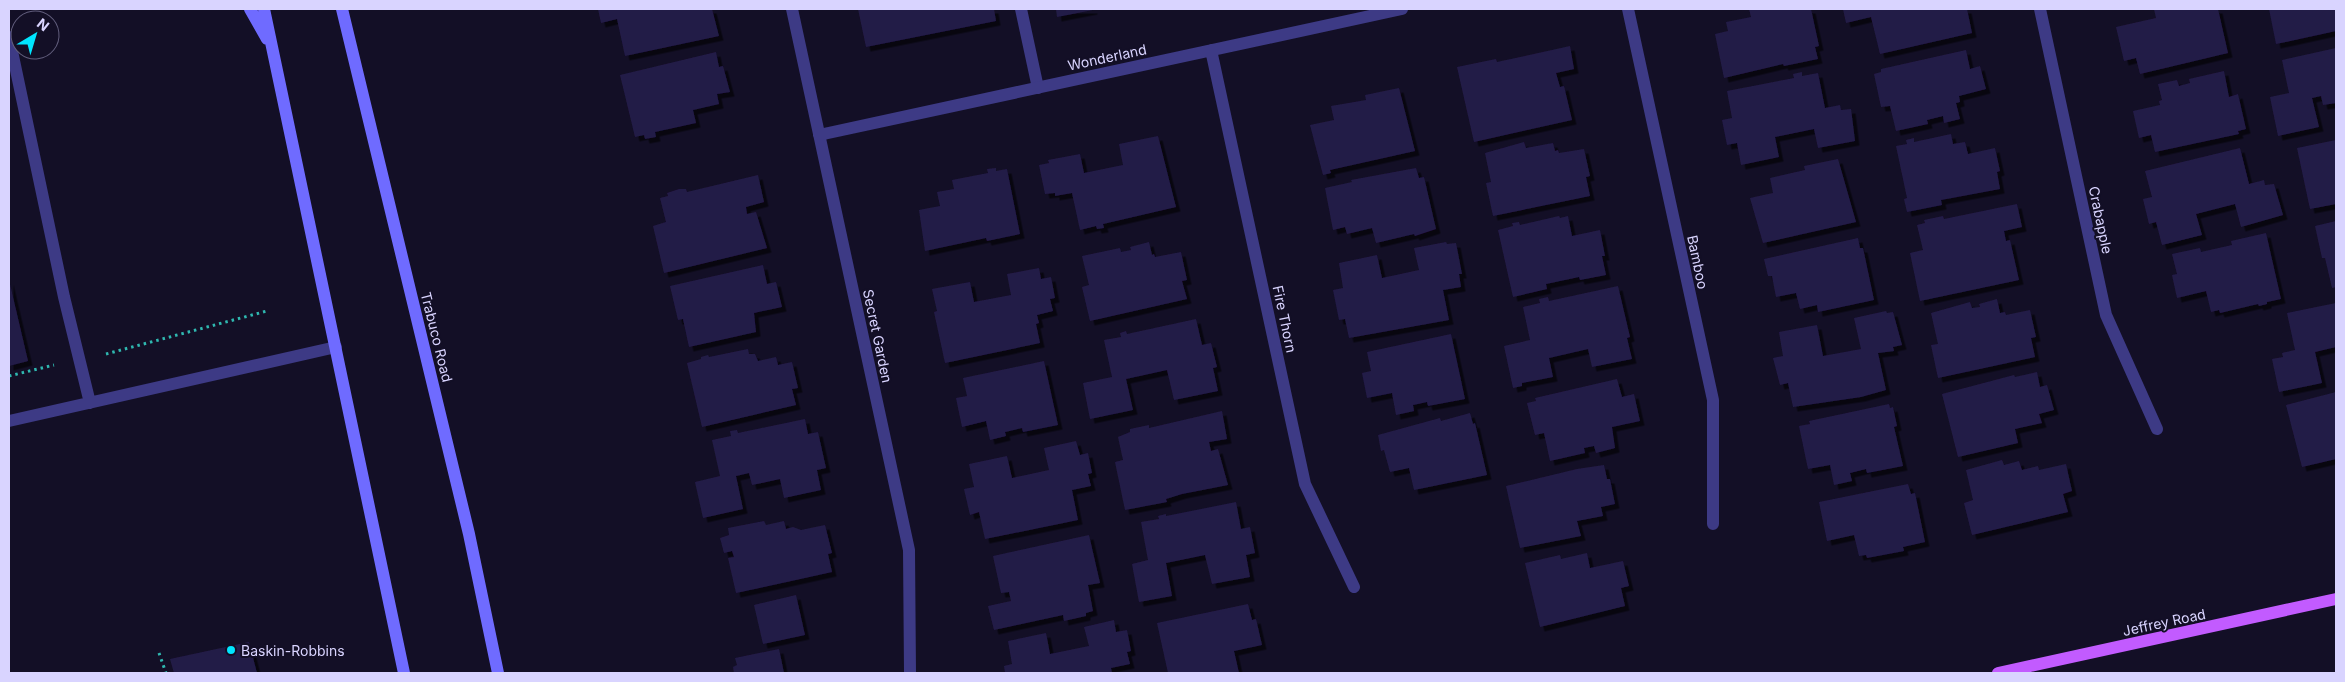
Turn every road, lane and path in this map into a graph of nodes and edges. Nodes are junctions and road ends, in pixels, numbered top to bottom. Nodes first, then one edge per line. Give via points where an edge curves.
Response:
1 (250, 9) edge
2 (264, 9) edge
3 (342, 9) edge
4 (792, 9) edge
5 (1021, 9) edge
6 (1402, 9) edge
7 (1628, 9) edge
8 (2040, 9) edge
9 (9, 37) edge
10 (273, 49) junction
11 (1212, 50) junction
12 (1038, 88) junction
13 (819, 135) junction
14 (267, 311) dead end
15 (336, 346) junction
16 (100, 356) dead end
17 (90, 403) junction
18 (9, 421) edge
19 (2157, 429) dead end
20 (1713, 524) dead end
21 (1354, 587) dead end
22 (2336, 599) edge
23 (159, 653) dead end
24 (166, 673) edge
25 (404, 673) edge
26 (498, 673) edge
27 (910, 673) edge
28 (1998, 673) edge

1 - 10 main road
2 - 10 main road
3 - 26 main road, Trabuco Road via 467,524
4 - 13 street, Secret Garden
5 - 12 street
6 - 11 street, Wonderland
7 - 20 street, Bamboo via 1713,400
8 - 19 street, Crabapple via 2106,315
9 - 17 street
10 - 15 main road
11 - 12 street, Wonderland
11 - 21 street, Fire Thorn via 1305,484
12 - 13 street, Wonderland
13 - 27 street, Secret Garden via 909,550
14 - 16 path
15 - 17 street
15 - 25 main road
17 - 18 street
22 - 28 main road, Jeffrey Road
23 - 24 path

